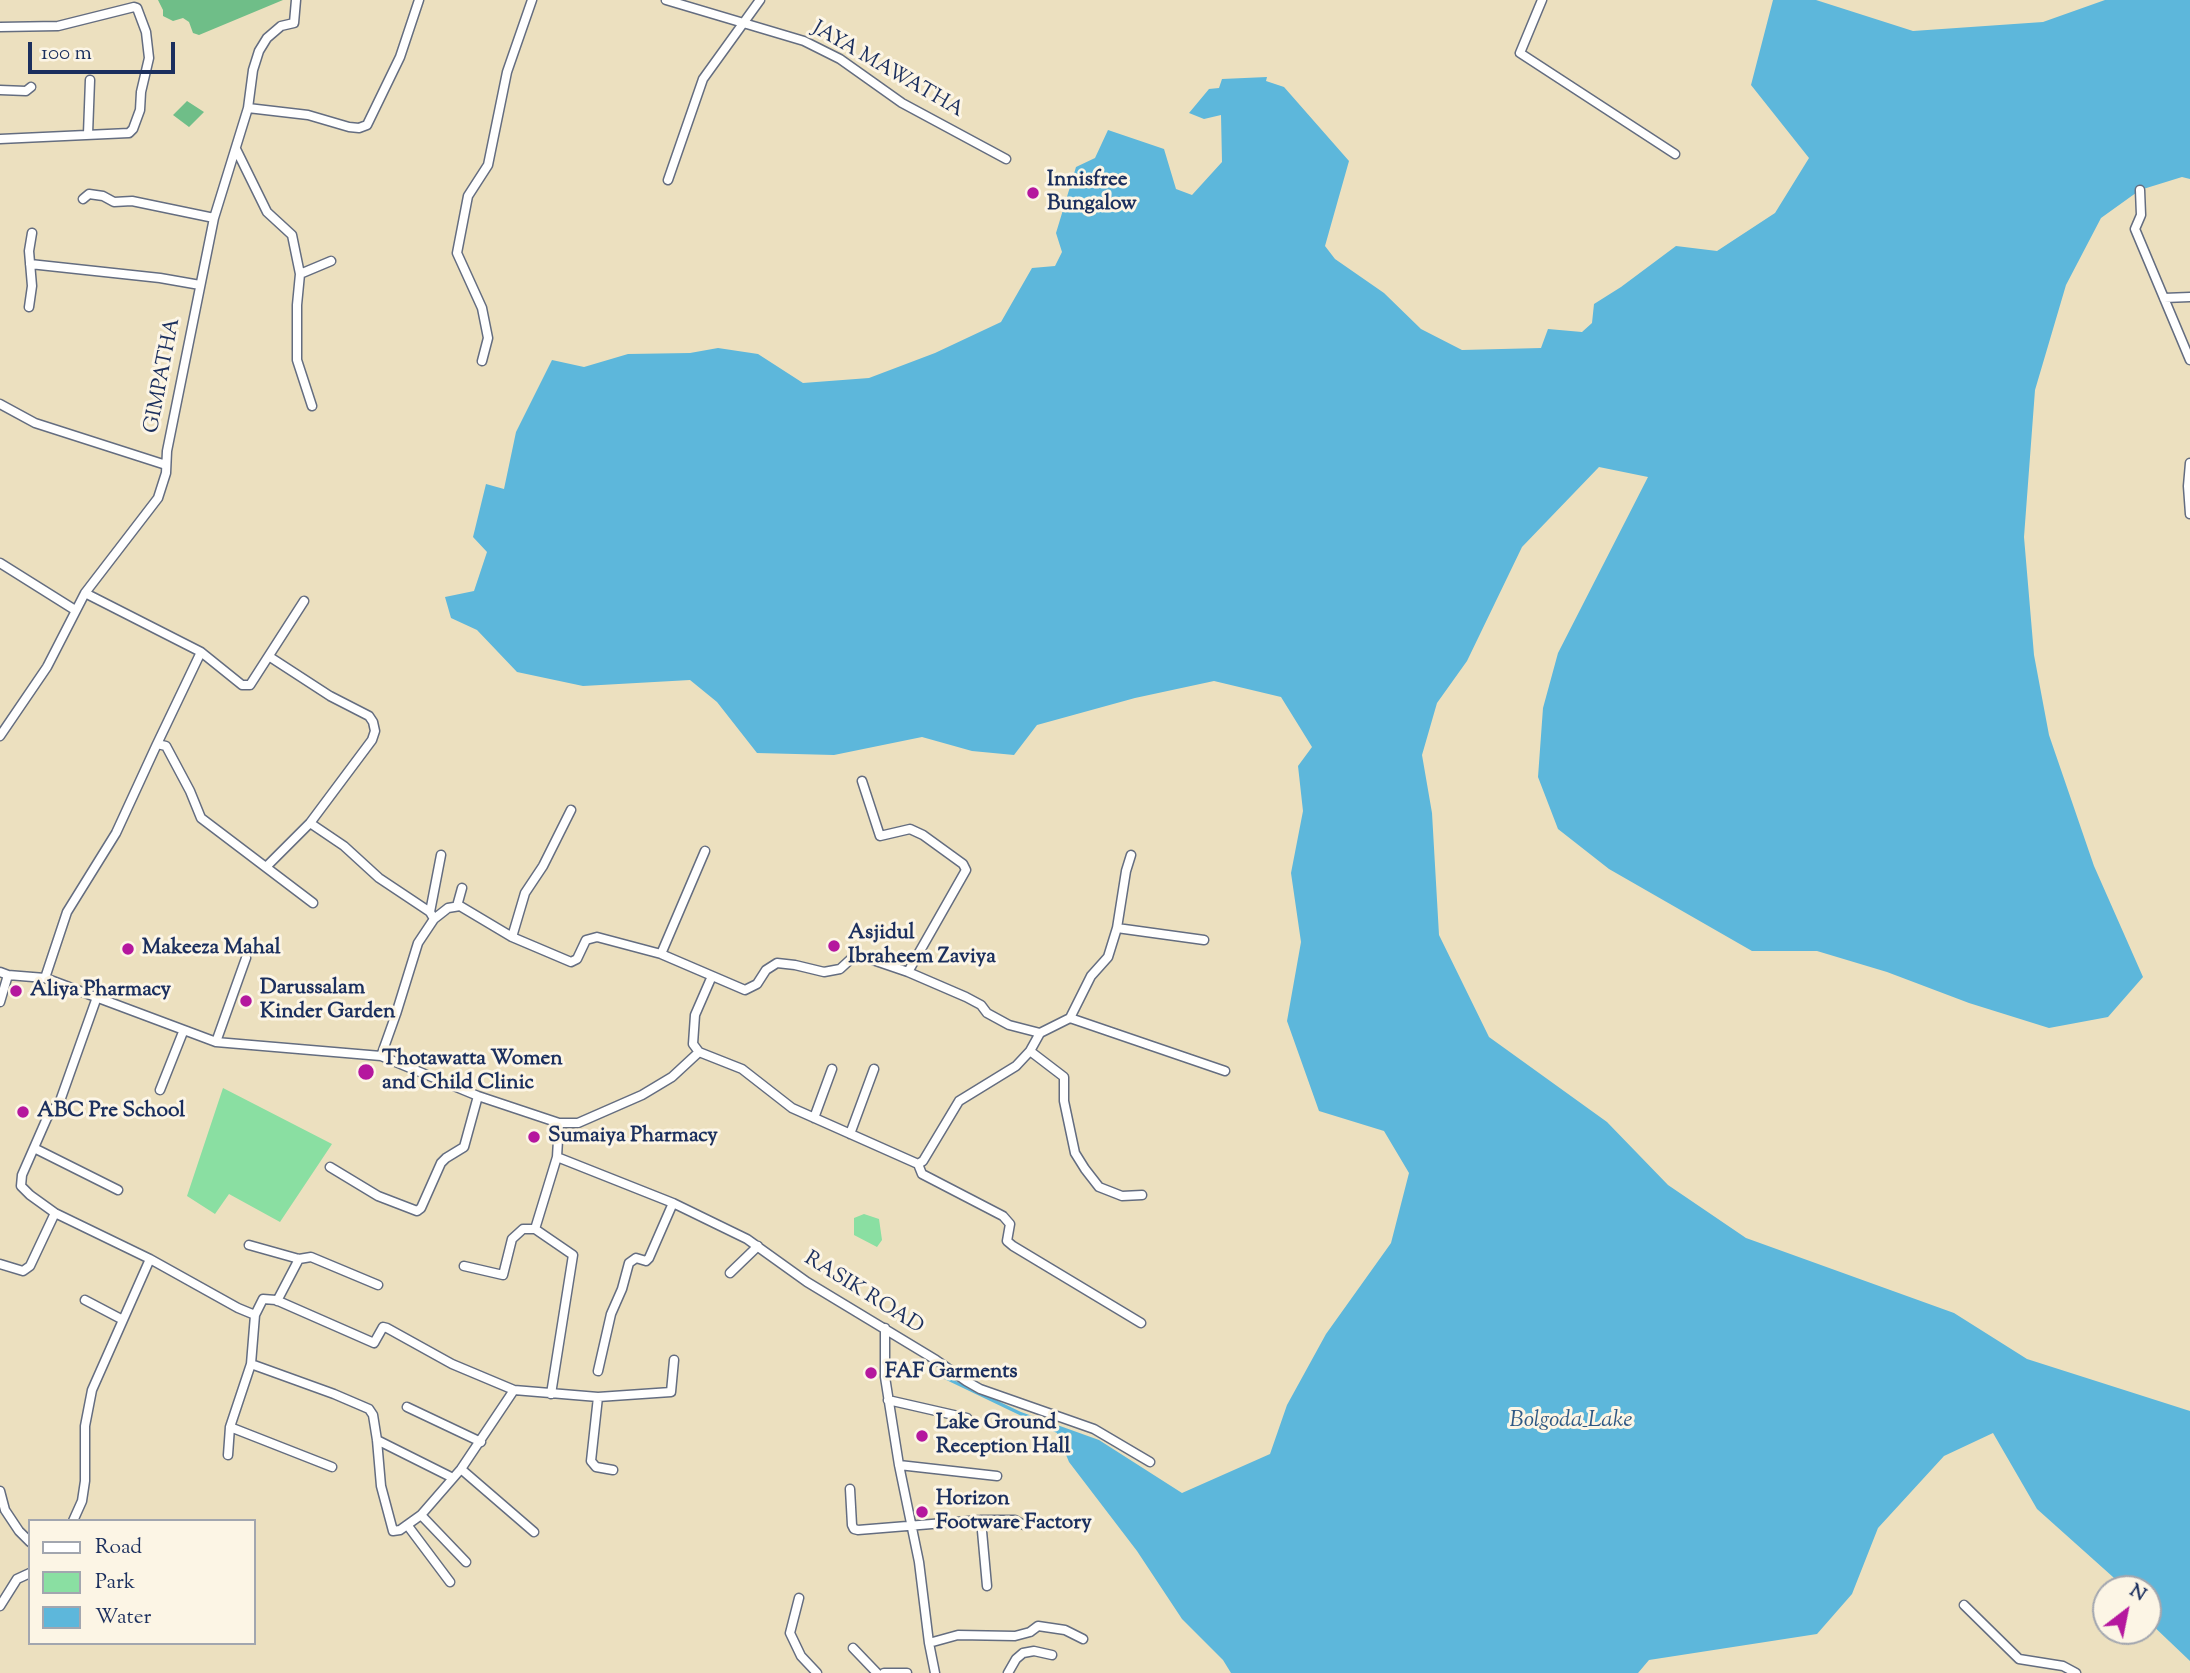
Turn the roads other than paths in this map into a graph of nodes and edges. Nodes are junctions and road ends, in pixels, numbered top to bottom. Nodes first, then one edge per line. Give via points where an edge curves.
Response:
1 (296, 0) edge
2 (419, 0) edge
3 (532, 0) edge
4 (666, 0) edge
5 (760, 0) edge
6 (1542, 0) edge
7 (743, 23) junction
8 (0, 27) edge
9 (90, 80) dead end
10 (31, 88) dead end
11 (0, 90) edge
12 (248, 108) junction
13 (88, 134) junction
14 (0, 139) edge
15 (236, 149) junction
16 (1675, 154) dead end
17 (1006, 159) dead end
18 (668, 180) dead end
19 (2140, 190) dead end
20 (83, 199) dead end
21 (214, 218) junction
22 (32, 233) dead end
23 (331, 261) dead end
24 (30, 264) junction
25 (300, 274) junction
26 (200, 285) junction
27 (2164, 298) junction
28 (2190, 298) edge
29 (29, 307) dead end
30 (2190, 360) edge
31 (482, 361) dead end
32 (0, 404) edge
33 (312, 406) dead end
34 (2190, 463) edge
35 (166, 465) junction
36 (2190, 514) edge
37 (0, 563) edge
38 (85, 593) junction
39 (303, 601) dead end
40 (75, 610) junction
41 (201, 652) junction
42 (270, 657) junction
43 (0, 736) edge
44 (157, 744) junction
45 (862, 781) dead end
46 (571, 810) dead end
47 (310, 823) junction
48 (705, 851) dead end
49 (441, 855) dead end
50 (1131, 855) dead end
51 (265, 867) junction
52 (462, 888) dead end
53 (313, 903) dead end
54 (457, 906) junction
55 (432, 916) junction
56 (1117, 928) junction
57 (512, 937) junction
58 (1204, 940) dead end
59 (661, 954) junction
60 (246, 958) dead end
61 (908, 972) junction
62 (4, 973) edge
63 (712, 976) junction
64 (45, 978) junction
65 (96, 997) junction
66 (0, 1002) edge
67 (1070, 1018) junction
68 (183, 1032) junction
69 (1040, 1033) junction
70 (216, 1042) junction
71 (1030, 1051) junction
72 (699, 1052) junction
73 (381, 1056) junction
74 (832, 1069) dead end
75 (874, 1069) dead end
76 (1225, 1071) dead end
77 (160, 1090) dead end
78 (478, 1096) junction
79 (814, 1118) junction
80 (559, 1123) junction
81 (850, 1134) junction
82 (34, 1148) junction
83 (557, 1157) junction
84 (918, 1164) junction
85 (330, 1167) dead end
86 (118, 1190) dead end
87 (1142, 1195) dead end
88 (673, 1203) junction
89 (55, 1213) junction
90 (536, 1229) junction
91 (249, 1245) dead end
92 (758, 1246) junction
93 (150, 1259) junction
94 (299, 1259) junction
95 (0, 1264) edge
96 (464, 1266) dead end
97 (730, 1273) dead end
98 (378, 1284) dead end
99 (85, 1300) dead end
100 (277, 1301) junction
101 (255, 1315) junction
102 (123, 1320) junction
103 (1141, 1323) dead end
104 (885, 1328) junction
105 (674, 1360) dead end
106 (251, 1364) junction
107 (598, 1371) dead end
108 (514, 1390) junction
109 (551, 1394) junction
110 (598, 1397) junction
111 (888, 1400) junction
112 (407, 1407) dead end
113 (967, 1418) dead end
114 (230, 1427) junction
115 (377, 1440) junction
116 (481, 1442) junction
117 (228, 1455) dead end
118 (1150, 1462) dead end
119 (899, 1465) junction
120 (332, 1467) dead end
121 (461, 1469) junction
122 (613, 1470) dead end
123 (997, 1476) dead end
124 (453, 1478) junction
125 (850, 1489) dead end
126 (0, 1491) edge
127 (421, 1515) junction
128 (74, 1519) edge
129 (981, 1520) junction
130 (911, 1525) junction
131 (1024, 1525) dead end
132 (408, 1526) junction
133 (534, 1532) dead end
134 (28, 1540) edge
135 (466, 1562) dead end
136 (28, 1574) edge
137 (450, 1582) dead end
138 (987, 1586) dead end
139 (799, 1598) dead end
140 (1964, 1605) dead end
141 (0, 1606) edge
142 (1083, 1639) dead end
143 (929, 1643) junction
144 (853, 1648) dead end
145 (1052, 1655) dead end
146 (817, 1673) edge
147 (877, 1673) edge
148 (884, 1673) edge
149 (907, 1673) edge
150 (936, 1673) edge
151 (1008, 1673) edge
152 (2076, 1673) edge

1 - 12 street, GIMPATHA via 294,23 281,26 259,51
2 - 12 street via 400,57 367,125 349,127
3 - 31 street via 507,72 488,165 468,196 457,253 482,308 488,338
4 - 7 street, JAYA MAWATHA
5 - 7 street
6 - 16 street via 1520,53
7 - 17 street, JAYA MAWATHA via 804,41 840,59 902,103
7 - 18 street via 703,79
8 - 13 street via 58,26 138,8 149,58 133,129 129,133
9 - 13 street
10 - 11 street
12 - 15 street, GIMPATHA
13 - 14 street
15 - 21 street, GIMPATHA
15 - 25 street via 267,212 292,235
19 - 27 street via 2141,215 2136,229
20 - 21 street via 89,194 103,196 114,202 132,201
21 - 26 street, GIMPATHA
22 - 24 street
23 - 25 street
24 - 26 street
24 - 29 street
25 - 33 street via 297,360
26 - 35 street, GIMPATHA
27 - 28 street
27 - 30 street
32 - 35 street via 35,423
34 - 36 street
35 - 38 street, GIMPATHA via 158,498
37 - 40 street
38 - 40 street, GIMPATHA
38 - 41 street
39 - 42 street
40 - 43 street, GIMPATHA via 47,667
41 - 42 street via 242,685 250,685
41 - 44 street
42 - 47 street via 373,722 372,740
44 - 51 street via 166,746 201,818
44 - 64 street via 116,833 67,912
45 - 61 street via 880,835 910,829 966,870
46 - 57 street via 525,893
47 - 51 street
47 - 55 street
48 - 59 street
49 - 55 street
50 - 56 street
51 - 53 street
52 - 54 street
54 - 55 street
54 - 57 street
55 - 73 street via 418,943
56 - 58 street
56 - 67 street via 1108,957 1091,976
57 - 59 street via 571,962 578,960 586,940 597,937
59 - 63 street
60 - 70 street
61 - 63 street via 867,958 852,958 840,969 824,972 777,963 745,990
61 - 69 street via 967,997 1009,1025
62 - 64 street
62 - 66 street
63 - 72 street via 695,1015 693,1044
64 - 65 street
65 - 68 street
65 - 82 street via 60,1101
67 - 69 street
67 - 76 street
68 - 70 street
68 - 77 street
69 - 71 street
70 - 73 street
71 - 84 street via 1016,1066 959,1101
71 - 87 street via 1064,1077 1075,1153 1085,1169 1099,1187 1122,1196
72 - 79 street via 742,1069 792,1108
72 - 80 street via 672,1077 642,1095 578,1123
73 - 78 street
74 - 79 street
75 - 81 street
78 - 80 street
78 - 85 street via 464,1147 441,1163 417,1211 378,1196
79 - 81 street
80 - 83 street
81 - 84 street
82 - 86 street
82 - 89 street via 21,1185
83 - 88 street, RASIK ROAD
83 - 90 street
84 - 103 street via 922,1174 1003,1216 1010,1224 1007,1241 1013,1246
88 - 92 street, RASIK ROAD
88 - 107 street via 649,1258 636,1258 629,1264
89 - 93 street
89 - 95 street via 30,1266 23,1272
90 - 96 street via 523,1229 512,1240 503,1275
90 - 109 street via 573,1255
91 - 94 street
92 - 97 street
92 - 104 street, RASIK ROAD via 807,1282
93 - 101 street
93 - 102 street
94 - 98 street via 311,1257
94 - 100 street
99 - 102 street
100 - 101 street via 263,1300
100 - 108 street via 374,1343 383,1327 387,1328 452,1364
101 - 106 street
102 - 128 street via 92,1390 85,1426 85,1481
104 - 111 street
104 - 118 street, RASIK ROAD via 980,1389 1094,1429
105 - 110 street via 671,1392
106 - 114 street
106 - 115 street via 365,1406 373,1415
108 - 109 street
108 - 116 street
109 - 110 street
110 - 122 street via 592,1461
111 - 113 street
111 - 119 street
112 - 116 street
114 - 117 street
114 - 120 street
115 - 124 street
115 - 132 street via 391,1528
116 - 121 street
119 - 123 street
119 - 130 street
121 - 124 street
121 - 133 street
124 - 127 street
125 - 130 street via 854,1529
126 - 134 street via 5,1510
127 - 132 street
127 - 135 street
129 - 130 street
129 - 131 street via 1015,1520
129 - 138 street
130 - 143 street
132 - 137 street
136 - 141 street via 17,1579
139 - 146 street via 790,1633 801,1656
140 - 152 street via 2019,1659 2063,1666
142 - 143 street via 1065,1630 1038,1626 1015,1636 958,1635
143 - 150 street
144 - 147 street
145 - 151 street via 1023,1654
148 - 149 street

